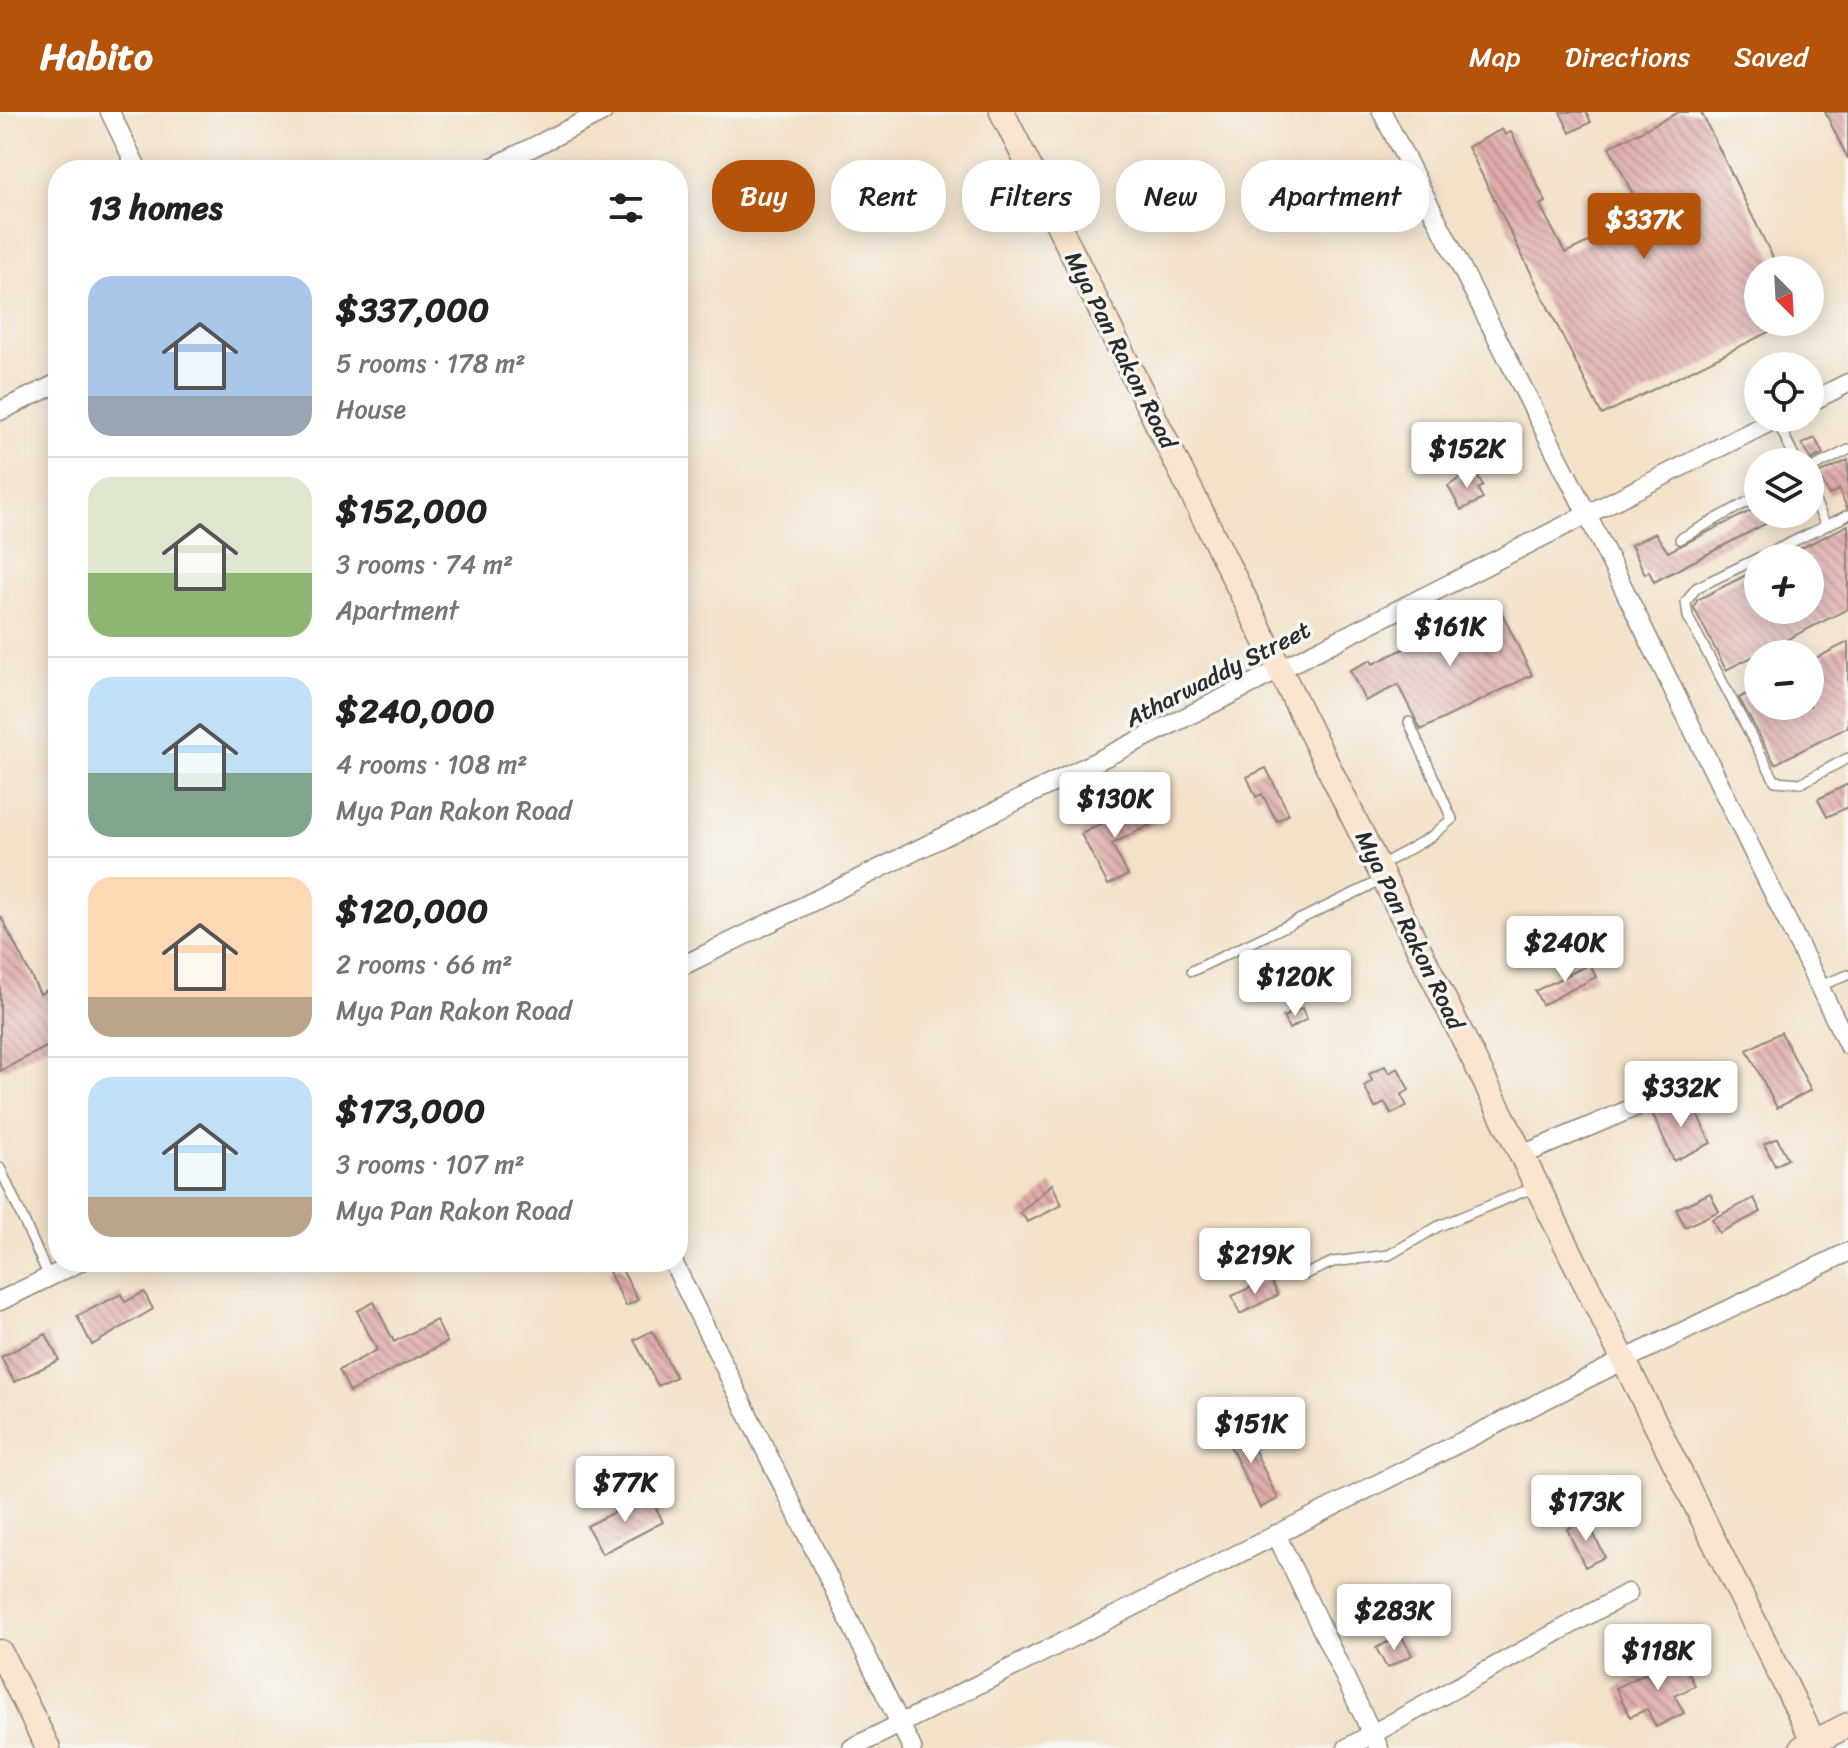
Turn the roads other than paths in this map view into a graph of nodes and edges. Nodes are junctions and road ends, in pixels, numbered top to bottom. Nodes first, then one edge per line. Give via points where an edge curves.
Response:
1 (110, 112) edge
2 (603, 112) edge
3 (1002, 112) edge
4 (1382, 112) edge
5 (133, 160) edge
6 (507, 160) edge
7 (1848, 383) edge
8 (48, 388) edge
9 (1824, 395) edge
10 (0, 411) edge
11 (1749, 432) edge
12 (1848, 450) edge
13 (1824, 462) edge
14 (1744, 504) edge
15 (1587, 514) junction
16 (1848, 515) edge
17 (1824, 522) edge
18 (1826, 526) junction
19 (1680, 539) dead end
20 (1788, 544) edge
21 (1744, 565) edge
22 (1281, 669) junction
23 (1409, 722) dead end
24 (1848, 758) edge
25 (1382, 873) junction
26 (688, 963) edge
27 (1192, 971) dead end
28 (1848, 975) edge
29 (1819, 986) junction
30 (1848, 1045) edge
31 (1704, 1078) dead end
32 (1522, 1155) junction
33 (0, 1168) edge
34 (1538, 1186) junction
35 (1848, 1252) edge
36 (59, 1272) edge
37 (678, 1272) edge
38 (1304, 1275) dead end
39 (49, 1277) junction
40 (0, 1301) edge
41 (1624, 1360) junction
42 (1276, 1534) junction
43 (1628, 1593) dead end
44 (0, 1652) edge
45 (900, 1724) junction
46 (1848, 1725) edge
47 (1376, 1742) edge
48 (1811, 1746) edge
49 (48, 1748) edge
50 (852, 1748) edge
51 (912, 1748) edge
52 (1347, 1748) edge

1 - 5 street
2 - 6 street
3 - 22 street, Mya Pan Rakon Road
4 - 15 street
7 - 9 street
8 - 10 street
11 - 15 street, Atharwaddy Street
12 - 13 lane
14 - 19 lane
15 - 22 street, Atharwaddy Street
15 - 29 street
16 - 18 lane
17 - 18 lane
18 - 20 lane
21 - 24 lane via 1696,588 1686,602 1688,617 1775,781 1801,783
22 - 25 street, Mya Pan Rakon Road
22 - 26 street, Atharwaddy Street
23 - 25 lane via 1452,819
25 - 27 lane
25 - 32 street, Mya Pan Rakon Road
28 - 29 lane
29 - 30 street
31 - 32 street
32 - 34 street, Mya Pan Rakon Road
33 - 39 lane
34 - 38 lane via 1439,1226 1394,1253 1333,1262
34 - 41 street, Mya Pan Rakon Road
35 - 41 street
36 - 39 street
37 - 45 street
39 - 40 street
41 - 42 street
41 - 48 street, Mya Pan Rakon Road
42 - 45 street
42 - 47 street
43 - 47 street
44 - 49 street
45 - 50 street
45 - 51 street
46 - 48 street
47 - 52 street

